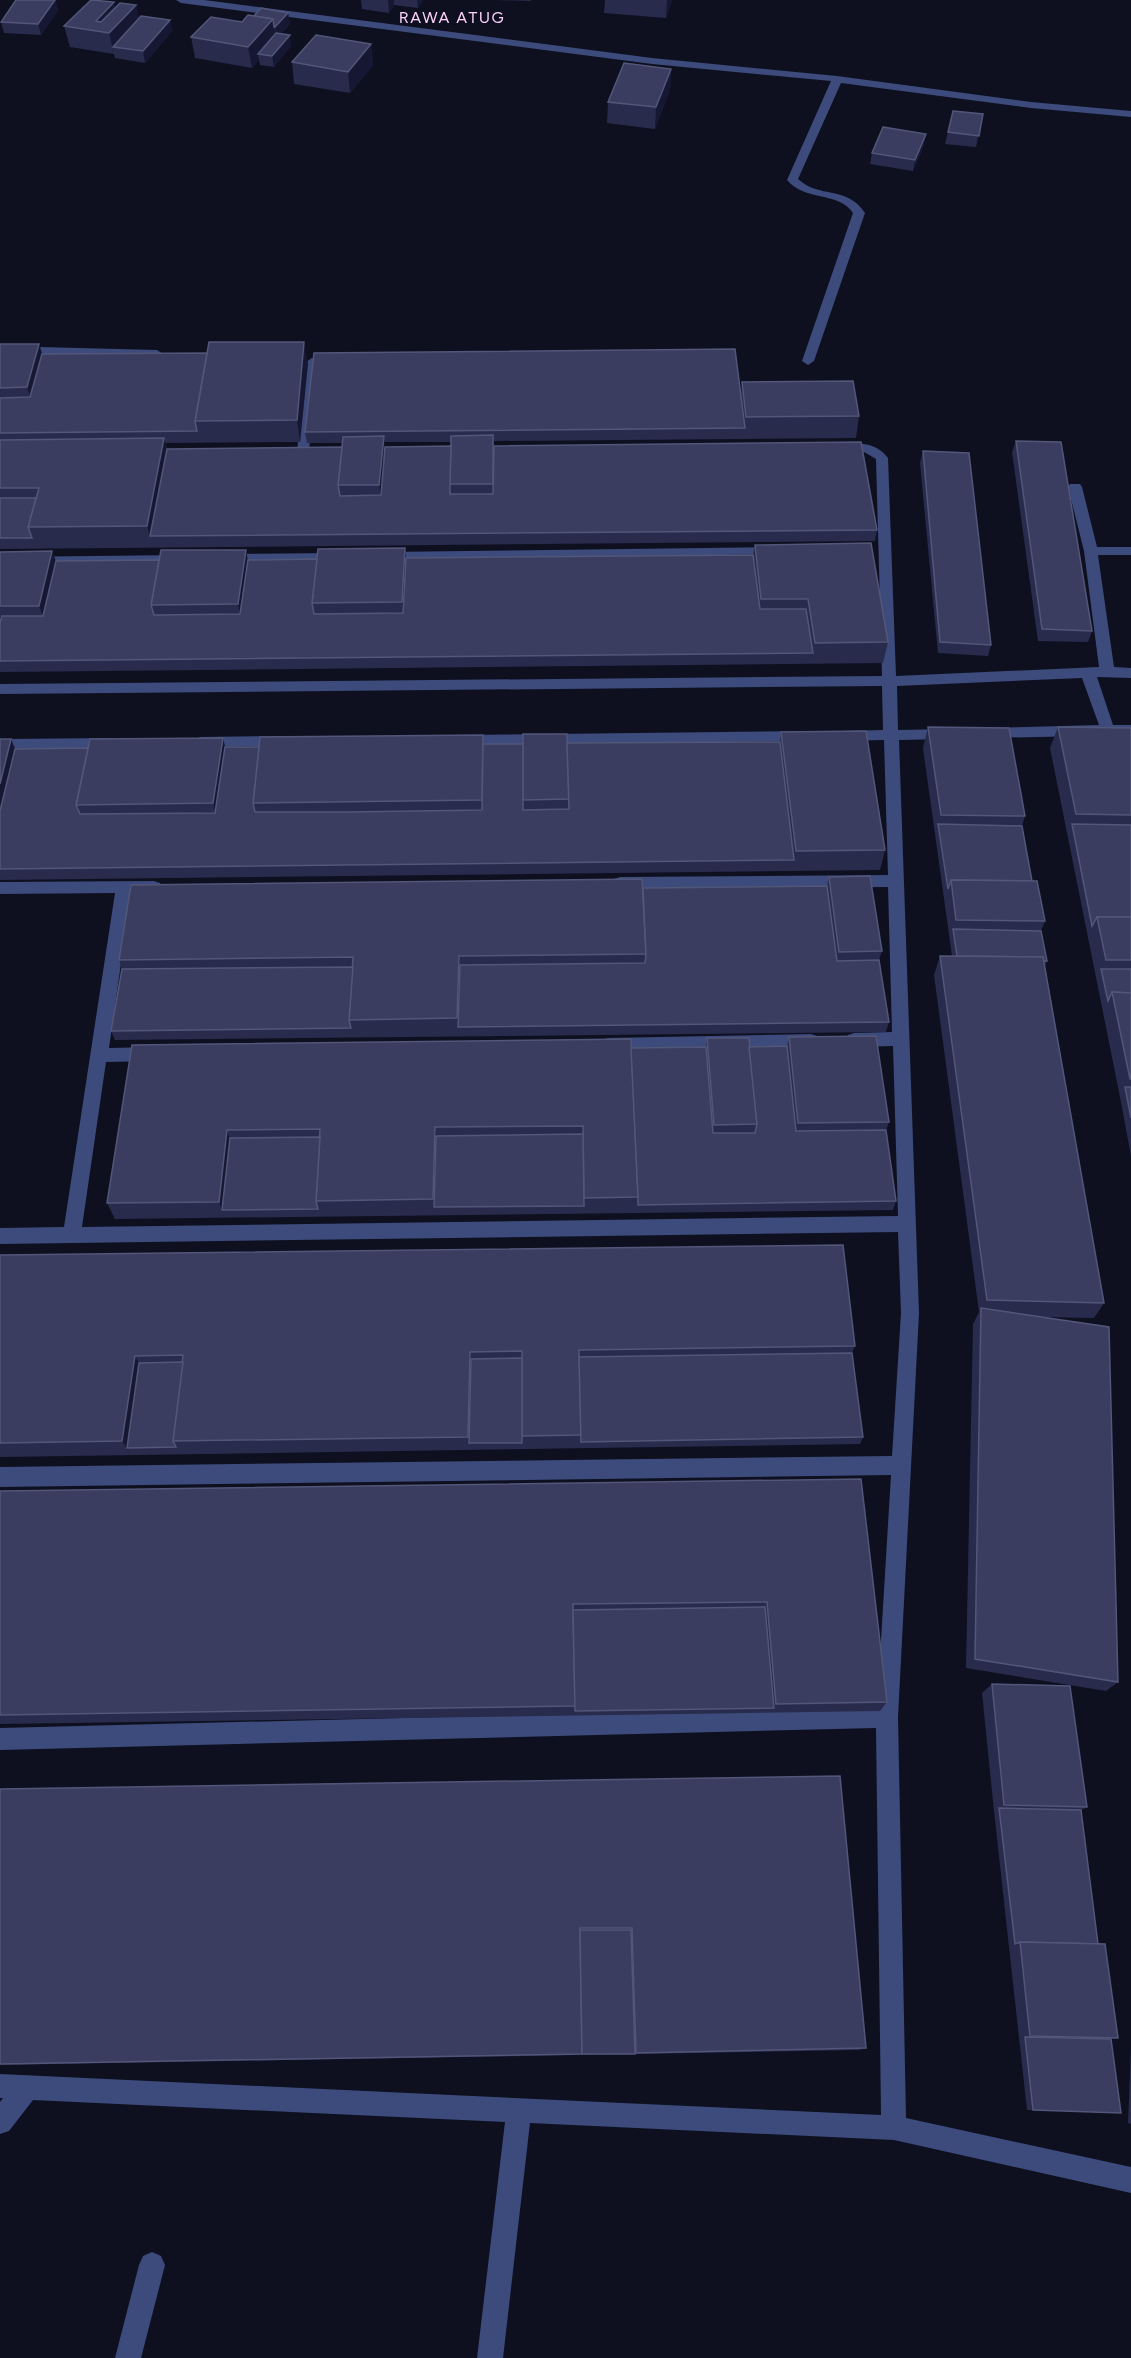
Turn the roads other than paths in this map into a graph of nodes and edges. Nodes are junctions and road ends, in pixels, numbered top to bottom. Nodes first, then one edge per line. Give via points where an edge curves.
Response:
1 (181, 0) edge
2 (837, 79) junction
3 (1131, 114) edge
4 (0, 350) edge
5 (174, 355) edge
6 (808, 361) dead end
7 (312, 362) edge
8 (824, 447) edge
9 (303, 451) edge
10 (1076, 487) dead end
11 (788, 550) edge
12 (1091, 550) junction
13 (1131, 551) edge
14 (0, 561) edge
15 (1107, 672) junction
16 (1131, 673) edge
17 (1090, 679) junction
18 (888, 685) junction
19 (0, 689) edge
20 (1105, 725) junction
21 (1131, 731) edge
22 (890, 732) junction
23 (439, 740) edge
24 (297, 741) edge
25 (130, 742) edge
26 (190, 742) edge
27 (0, 744) edge
28 (895, 881) junction
29 (598, 883) edge
30 (124, 887) junction
31 (171, 887) edge
32 (0, 888) edge
33 (900, 1039) junction
34 (590, 1045) edge
35 (171, 1053) edge
36 (99, 1055) junction
37 (907, 1224) junction
38 (72, 1235) junction
39 (0, 1236) edge
40 (902, 1465) junction
41 (0, 1477) edge
42 (886, 1717) junction
43 (0, 1739) edge
44 (0, 2086) edge
45 (28, 2086) junction
46 (519, 2111) junction
47 (0, 2122) edge
48 (894, 2128) junction
49 (1131, 2180) edge
50 (152, 2265) dead end
51 (129, 2358) edge
52 (490, 2358) edge

1 - 2 street via 652,61
2 - 3 street
2 - 6 street via 792,180 803,191 846,199 856,204 859,213
4 - 5 street
7 - 9 street
8 - 18 street via 860,447 875,450 882,458 877,549
10 - 12 street
11 - 14 street
12 - 13 street
12 - 15 street
15 - 16 street
15 - 17 street
17 - 18 street
17 - 20 street
18 - 19 street
18 - 22 street
20 - 21 street
20 - 22 street via 965,734
22 - 23 street
22 - 28 street
24 - 26 street
25 - 27 street
28 - 29 street
28 - 33 street
30 - 31 street
30 - 32 street
30 - 36 street
33 - 34 street
33 - 37 street
35 - 36 street
36 - 38 street
37 - 38 street
37 - 40 street via 910,1313
38 - 39 street
40 - 41 street
40 - 42 street
42 - 43 street
42 - 48 street
44 - 45 street
45 - 46 street
45 - 47 street
46 - 48 street
46 - 52 street
48 - 49 street
50 - 51 street

